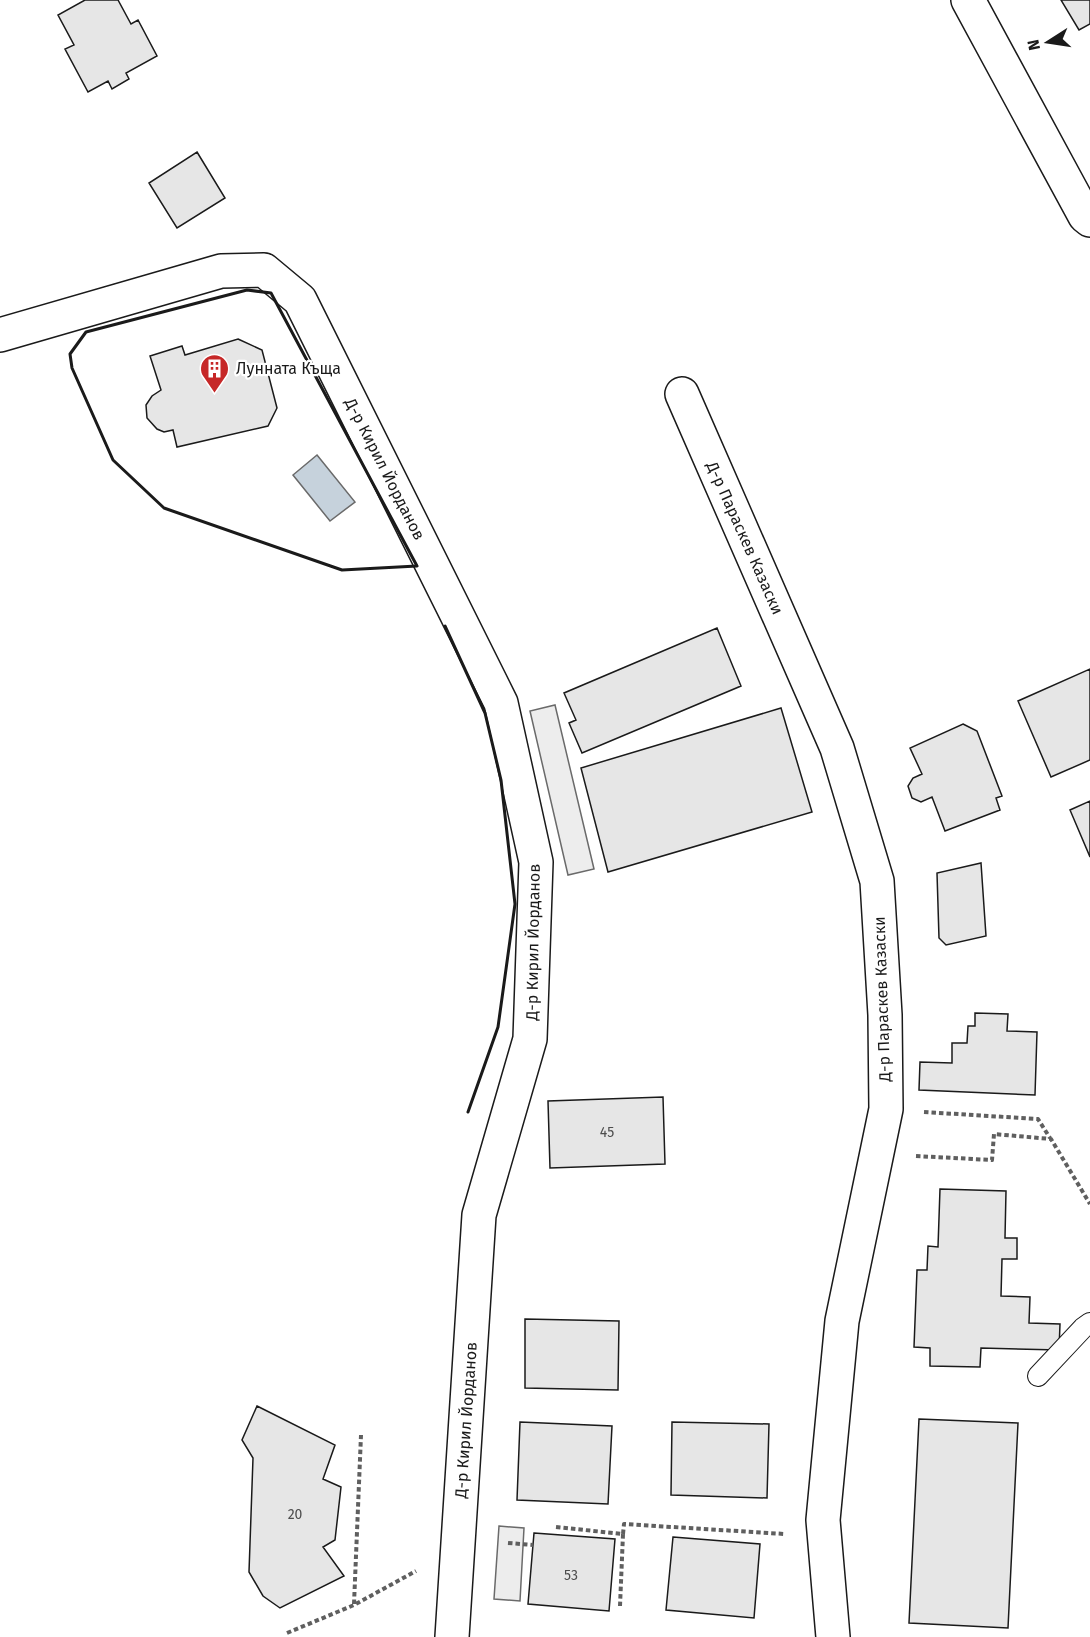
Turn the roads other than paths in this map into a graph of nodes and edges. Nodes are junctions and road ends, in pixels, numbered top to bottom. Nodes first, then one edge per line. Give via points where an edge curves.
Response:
1 (968, 0) edge
2 (1090, 219) edge
3 (0, 335) edge
4 (682, 394) dead end
5 (1090, 1323) edge
6 (1038, 1376) dead end
7 (452, 1637) edge
8 (832, 1637) edge

1 - 2 street
3 - 7 street, Д-р Кирил Йорданов via 221,271 264,270 300,300 501,703 536,862 530,1039 479,1215
4 - 8 street, Д-р Параскев Казаски via 837,748 877,881 886,1109 842,1321 824,1509
5 - 6 lane

